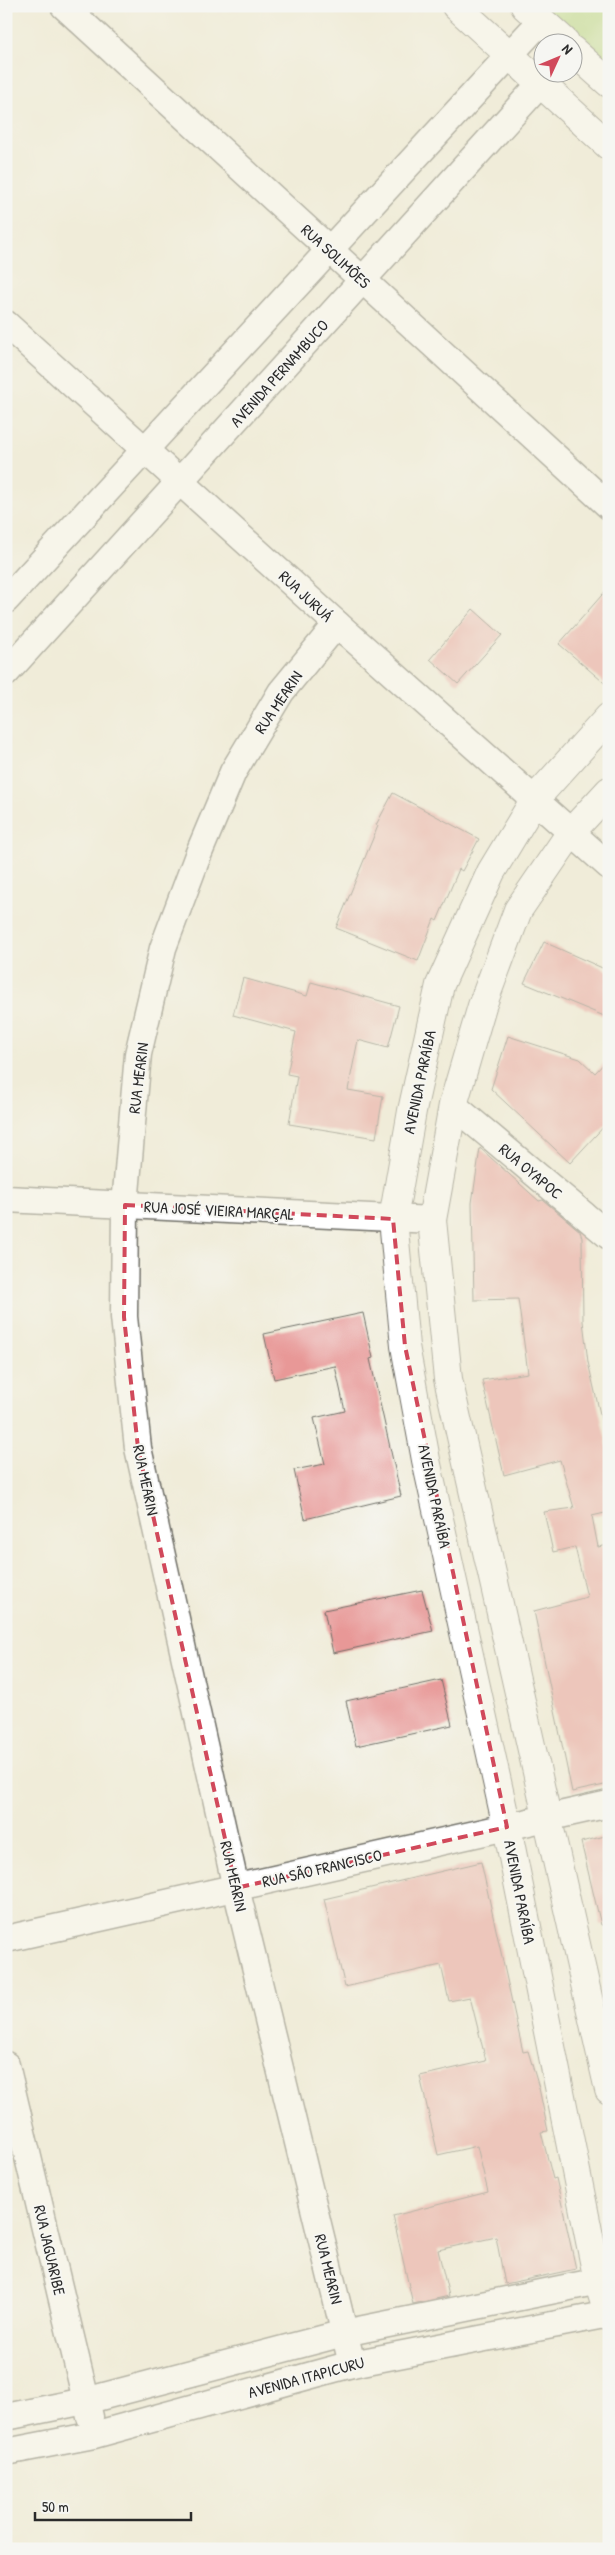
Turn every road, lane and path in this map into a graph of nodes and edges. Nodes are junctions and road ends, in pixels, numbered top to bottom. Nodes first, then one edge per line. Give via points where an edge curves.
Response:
1 (64, 6) edge
2 (456, 6) edge
3 (533, 13) edge
4 (554, 32) edge
5 (509, 55) junction
6 (582, 59) edge
7 (532, 69) edge
8 (542, 82) edge
9 (550, 82) edge
10 (609, 83) edge
11 (609, 146) edge
12 (329, 250) junction
13 (363, 280) junction
14 (6, 324) edge
15 (145, 449) junction
16 (180, 481) junction
17 (609, 506) edge
18 (6, 600) edge
19 (336, 624) junction
20 (6, 673) edge
21 (609, 717) edge
22 (609, 791) edge
23 (534, 799) junction
24 (572, 831) junction
25 (609, 866) edge
26 (453, 1105) junction
27 (6, 1199) edge
28 (125, 1205) junction
29 (393, 1219) junction
30 (432, 1220) junction
31 (609, 1236) edge
32 (472, 1489) junction
33 (435, 1498) junction
34 (609, 1804) edge
35 (548, 1818) junction
36 (507, 1827) junction
37 (236, 1888) junction
38 (6, 1939) edge
39 (6, 2065) edge
40 (609, 2090) edge
41 (603, 2280) edge
42 (608, 2315) edge
43 (344, 2333) junction
44 (352, 2364) junction
45 (85, 2400) junction
46 (6, 2417) edge
47 (94, 2435) junction
48 (6, 2452) edge

1 - 12 street, RUA SOLIMÕES
2 - 5 main road
3 - 4 main road
3 - 5 street
5 - 7 main road
5 - 12 street
6 - 10 main road
8 - 13 street, AVENIDA PERNAMBUCO
9 - 11 main road
12 - 13 street, RUA SOLIMÕES
12 - 15 street
13 - 16 street, AVENIDA PERNAMBUCO
13 - 17 street, RUA SOLIMÕES
14 - 15 street, RUA JURUÁ
15 - 16 street, RUA JURUÁ
15 - 18 street
16 - 19 street, RUA JURUÁ
16 - 20 street, AVENIDA PERNAMBUCO
19 - 23 street, RUA JURUÁ
19 - 28 street, RUA MEARIN via 282,692 233,772 163,948 138,1054
21 - 23 main road, AVENIDA PARAÍBA
22 - 24 main road
23 - 24 street, RUA JURUÁ
23 - 29 main road, AVENIDA PARAÍBA via 491,872 440,985 412,1111
24 - 25 street, RUA JURUÁ
24 - 26 main road via 518,910 482,1006
26 - 30 main road
26 - 31 street, RUA OYAPOC
27 - 28 street, RUA JOSÉ VIEIRA MARÇAL
28 - 29 street, RUA JOSÉ VIEIRA MARÇAL
28 - 37 street, RUA MEARIN via 124,1317 138,1448
29 - 30 street, RUA JOSÉ VIEIRA MARÇAL
29 - 33 main road, AVENIDA PARAÍBA via 405,1346
30 - 32 main road via 448,1379
32 - 33 main road
32 - 35 main road
33 - 36 main road, AVENIDA PARAÍBA
34 - 35 street, RUA SÃO FRANCISCO
35 - 36 street, RUA SÃO FRANCISCO
35 - 40 main road
36 - 37 street, RUA SÃO FRANCISCO
36 - 41 main road, AVENIDA PARAÍBA
37 - 38 street, RUA SÃO FRANCISCO
37 - 43 street, RUA MEARIN
39 - 45 street, RUA JAGUARIBE
41 - 42 main road, AVENIDA PARAÍBA
41 - 43 street, AVENIDA ITAPICURU
42 - 44 street, AVENIDA ITAPICURU
43 - 44 street, RUA MEARIN
43 - 45 street, AVENIDA ITAPICURU
44 - 47 street, AVENIDA ITAPICURU
45 - 46 street, AVENIDA ITAPICURU
45 - 47 street, RUA JAGUARIBE
47 - 48 street, AVENIDA ITAPICURU

